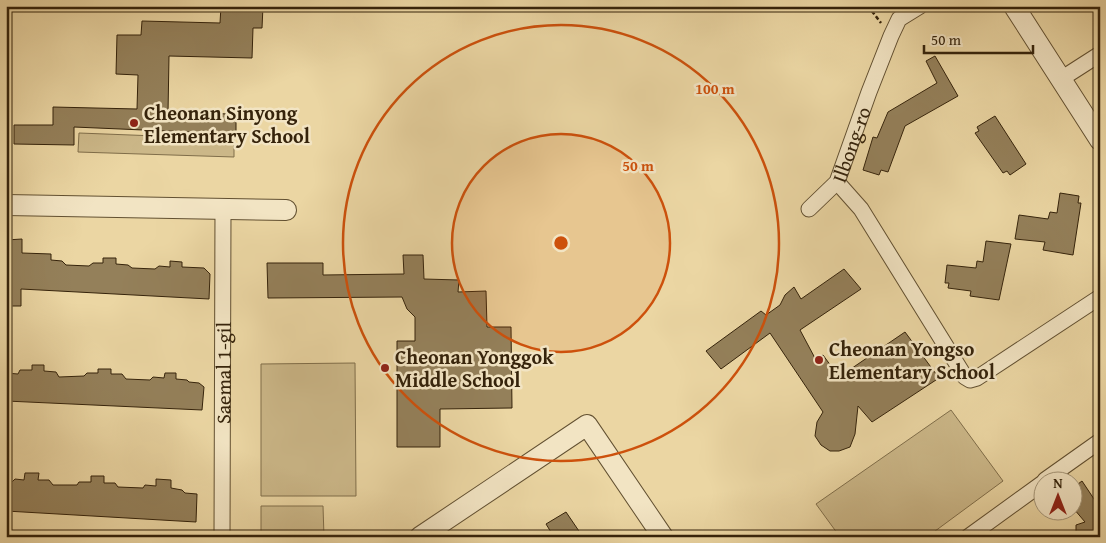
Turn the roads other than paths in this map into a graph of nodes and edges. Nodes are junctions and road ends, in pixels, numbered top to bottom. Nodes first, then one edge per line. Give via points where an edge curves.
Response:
1 (920, 6) edge
2 (1014, 6) edge
3 (1100, 54) edge
4 (1061, 79) junction
5 (1100, 140) edge
6 (837, 182) junction
7 (6, 205) edge
8 (809, 209) dead end
9 (223, 210) junction
10 (286, 210) dead end
11 (1100, 297) edge
12 (1100, 441) edge
13 (1059, 470) edge
14 (1034, 488) edge
15 (222, 537) edge
16 (420, 537) edge
17 (663, 537) edge
18 (968, 537) edge

1 - 6 street, Ilbong-ro via 899,19
2 - 4 street
3 - 4 street
4 - 5 street
6 - 8 street
6 - 11 street, Ilbong-ro via 861,210 965,377 970,380
7 - 9 street
9 - 10 street
9 - 15 street, Saemal 1-gil
12 - 13 street
14 - 18 street
16 - 17 street via 587,425

